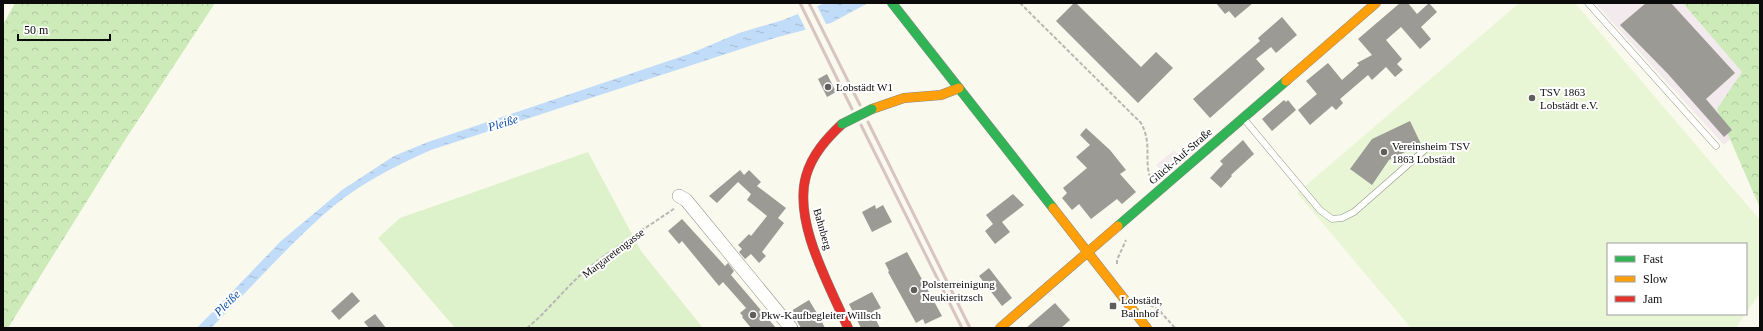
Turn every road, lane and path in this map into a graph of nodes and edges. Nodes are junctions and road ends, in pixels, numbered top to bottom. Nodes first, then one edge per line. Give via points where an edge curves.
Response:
1 (892, 3) edge
2 (1020, 3) edge
3 (1376, 3) edge
4 (1588, 3) edge
5 (959, 88) junction
6 (1243, 118) junction
7 (1716, 146) dead end
8 (1428, 147) dead end
9 (1158, 191) junction
10 (682, 198) joint
11 (1127, 238) dead end
12 (1087, 251) junction
13 (1118, 265) dead end
14 (527, 328) edge
15 (791, 328) edge
16 (848, 328) edge
17 (1000, 328) edge
18 (1147, 328) edge

1 - 5 main road
2 - 9 path via 1142,123 1148,142 1150,178
3 - 6 main road, Glück-Auf-Straße
4 - 7 lane
5 - 12 main road
5 - 16 main road, Bahnberg, bridge via 941,95 889,102 842,124 828,136 811,164 804,185 804,206 822,266
6 - 8 lane via 1320,210 1332,219 1342,218 1354,212
6 - 9 main road, Glück-Auf-Straße
9 - 12 main road, Glück-Auf-Straße
10 - 14 path, Margaretengasse via 584,273
10 - 15 street
11 - 13 path via 1117,260
12 - 17 main road, Glück-Auf-Straße
12 - 18 main road

